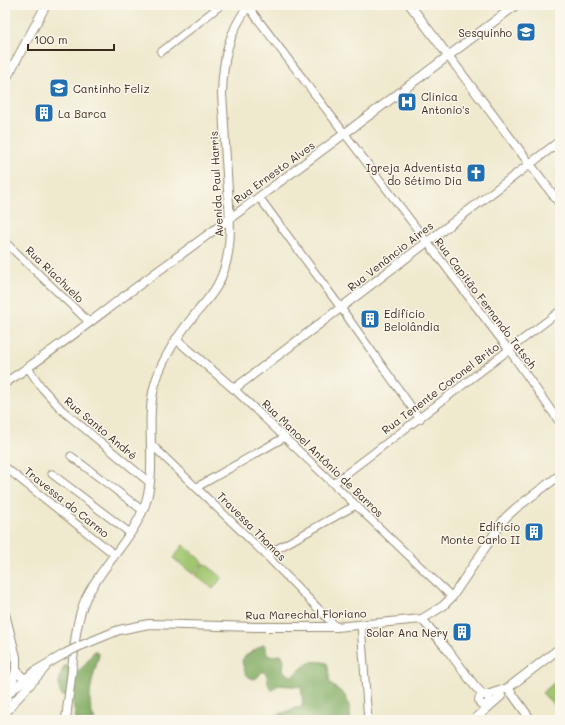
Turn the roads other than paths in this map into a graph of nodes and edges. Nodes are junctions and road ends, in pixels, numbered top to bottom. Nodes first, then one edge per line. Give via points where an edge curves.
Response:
1 (46, 5) edge
2 (221, 5) edge
3 (248, 5) edge
4 (410, 5) edge
5 (516, 5) edge
6 (161, 52) dead end
7 (449, 56) junction
8 (5, 81) edge
9 (345, 134) junction
10 (560, 141) edge
11 (529, 164) junction
12 (259, 197) junction
13 (560, 204) edge
14 (230, 219) junction
15 (5, 242) edge
16 (427, 242) junction
17 (341, 308) junction
18 (560, 311) edge
19 (89, 322) junction
20 (176, 339) junction
21 (509, 350) junction
22 (28, 368) junction
23 (5, 383) edge
24 (234, 389) junction
25 (420, 419) junction
26 (560, 423) edge
27 (285, 436) junction
28 (151, 444) junction
29 (71, 456) dead end
30 (5, 467) edge
31 (52, 474) dead end
32 (560, 475) edge
33 (149, 482) junction
34 (334, 483) junction
35 (197, 487) junction
36 (356, 504) junction
37 (142, 510) junction
38 (130, 533) junction
39 (115, 555) junction
40 (266, 555) junction
41 (452, 597) junction
42 (5, 614) edge
43 (422, 619) junction
44 (361, 625) junction
45 (336, 627) junction
46 (560, 648) edge
47 (16, 657) junction
48 (51, 662) junction
49 (16, 670) junction
50 (25, 678) junction
51 (508, 688) junction
52 (7, 691) edge
53 (501, 696) junction
54 (514, 696) junction
55 (484, 699) junction
56 (5, 702) edge
57 (5, 714) edge
58 (475, 718) edge
59 (66, 720) edge
60 (368, 720) edge
61 (531, 720) edge

1 - 8 main road
2 - 6 street
3 - 9 street, Rua Capitão Fernando Tatsch
3 - 14 main road, Avenida Paul Harris via 231,35 222,74
4 - 7 main road
5 - 7 main road, Rua Ernesto Alves
7 - 9 main road, Rua Ernesto Alves
7 - 11 main road
9 - 12 main road, Rua Ernesto Alves
9 - 16 street, Rua Capitão Fernando Tatsch
10 - 11 main road, Rua Venâncio Aires
11 - 13 main road
11 - 16 main road, Rua Venâncio Aires
12 - 14 main road, Rua Ernesto Alves
12 - 17 street
14 - 19 main road, Rua Ernesto Alves
14 - 20 main road, Avenida Paul Harris via 229,247 224,271 210,296
15 - 19 street, Rua Riachuelo
16 - 17 main road, Rua Venâncio Aires
16 - 21 street, Rua Capitão Fernando Tatsch
17 - 24 main road, Rua Venâncio Aires
17 - 25 street
18 - 21 street, Rua Tenente Coronel Brito
19 - 22 main road, Rua Ernesto Alves
20 - 24 main road, Rua Manoel Antônio de Barros
20 - 28 main road, Avenida Paul Harris via 154,388
21 - 25 street, Rua Tenente Coronel Brito
21 - 26 street, Rua Capitão Fernando Tatsch
22 - 23 main road, Rua Ernesto Alves
22 - 33 street, Rua Santo André via 62,410
24 - 27 street, Rua Manoel Antônio de Barros
25 - 34 street, Rua Tenente Coronel Brito
27 - 34 street, Rua Manoel Antônio de Barros
27 - 35 street
28 - 33 main road, Avenida Paul Harris
28 - 35 street, Travessa Thomas
29 - 37 street
30 - 39 street, Travessa do Carmo
31 - 38 street
32 - 41 main road, Rua Marechal Floriano via 505,518
33 - 37 main road, Avenida Paul Harris
34 - 36 street, Rua Manoel Antônio de Barros
35 - 40 street, Travessa Thomas
36 - 40 street
36 - 41 street, Rua Manoel Antônio de Barros
37 - 38 main road, Avenida Paul Harris
38 - 39 main road, Avenida Paul Harris
39 - 59 main road, Avenida Paul Harris via 85,600 74,640
40 - 45 street, Travessa Thomas
41 - 43 main road, Rua Marechal Floriano
42 - 47 main road
43 - 44 main road, Rua Marechal Floriano
43 - 55 main road
44 - 45 main road, Rua Marechal Floriano
44 - 60 street
45 - 48 main road, Rua Marechal Floriano, bridge via 149,624 119,630
46 - 51 main road
47 - 49 main road
47 - 52 main road
48 - 50 main road, Rua Marechal Floriano
48 - 57 main road
49 - 50 main road
49 - 52 main road
50 - 52 main road, Rua Marechal Floriano
51 - 54 main road
51 - 55 main road
52 - 56 main road
53 - 54 main road
53 - 55 main road
53 - 58 main road
54 - 61 main road
55 - 58 main road

